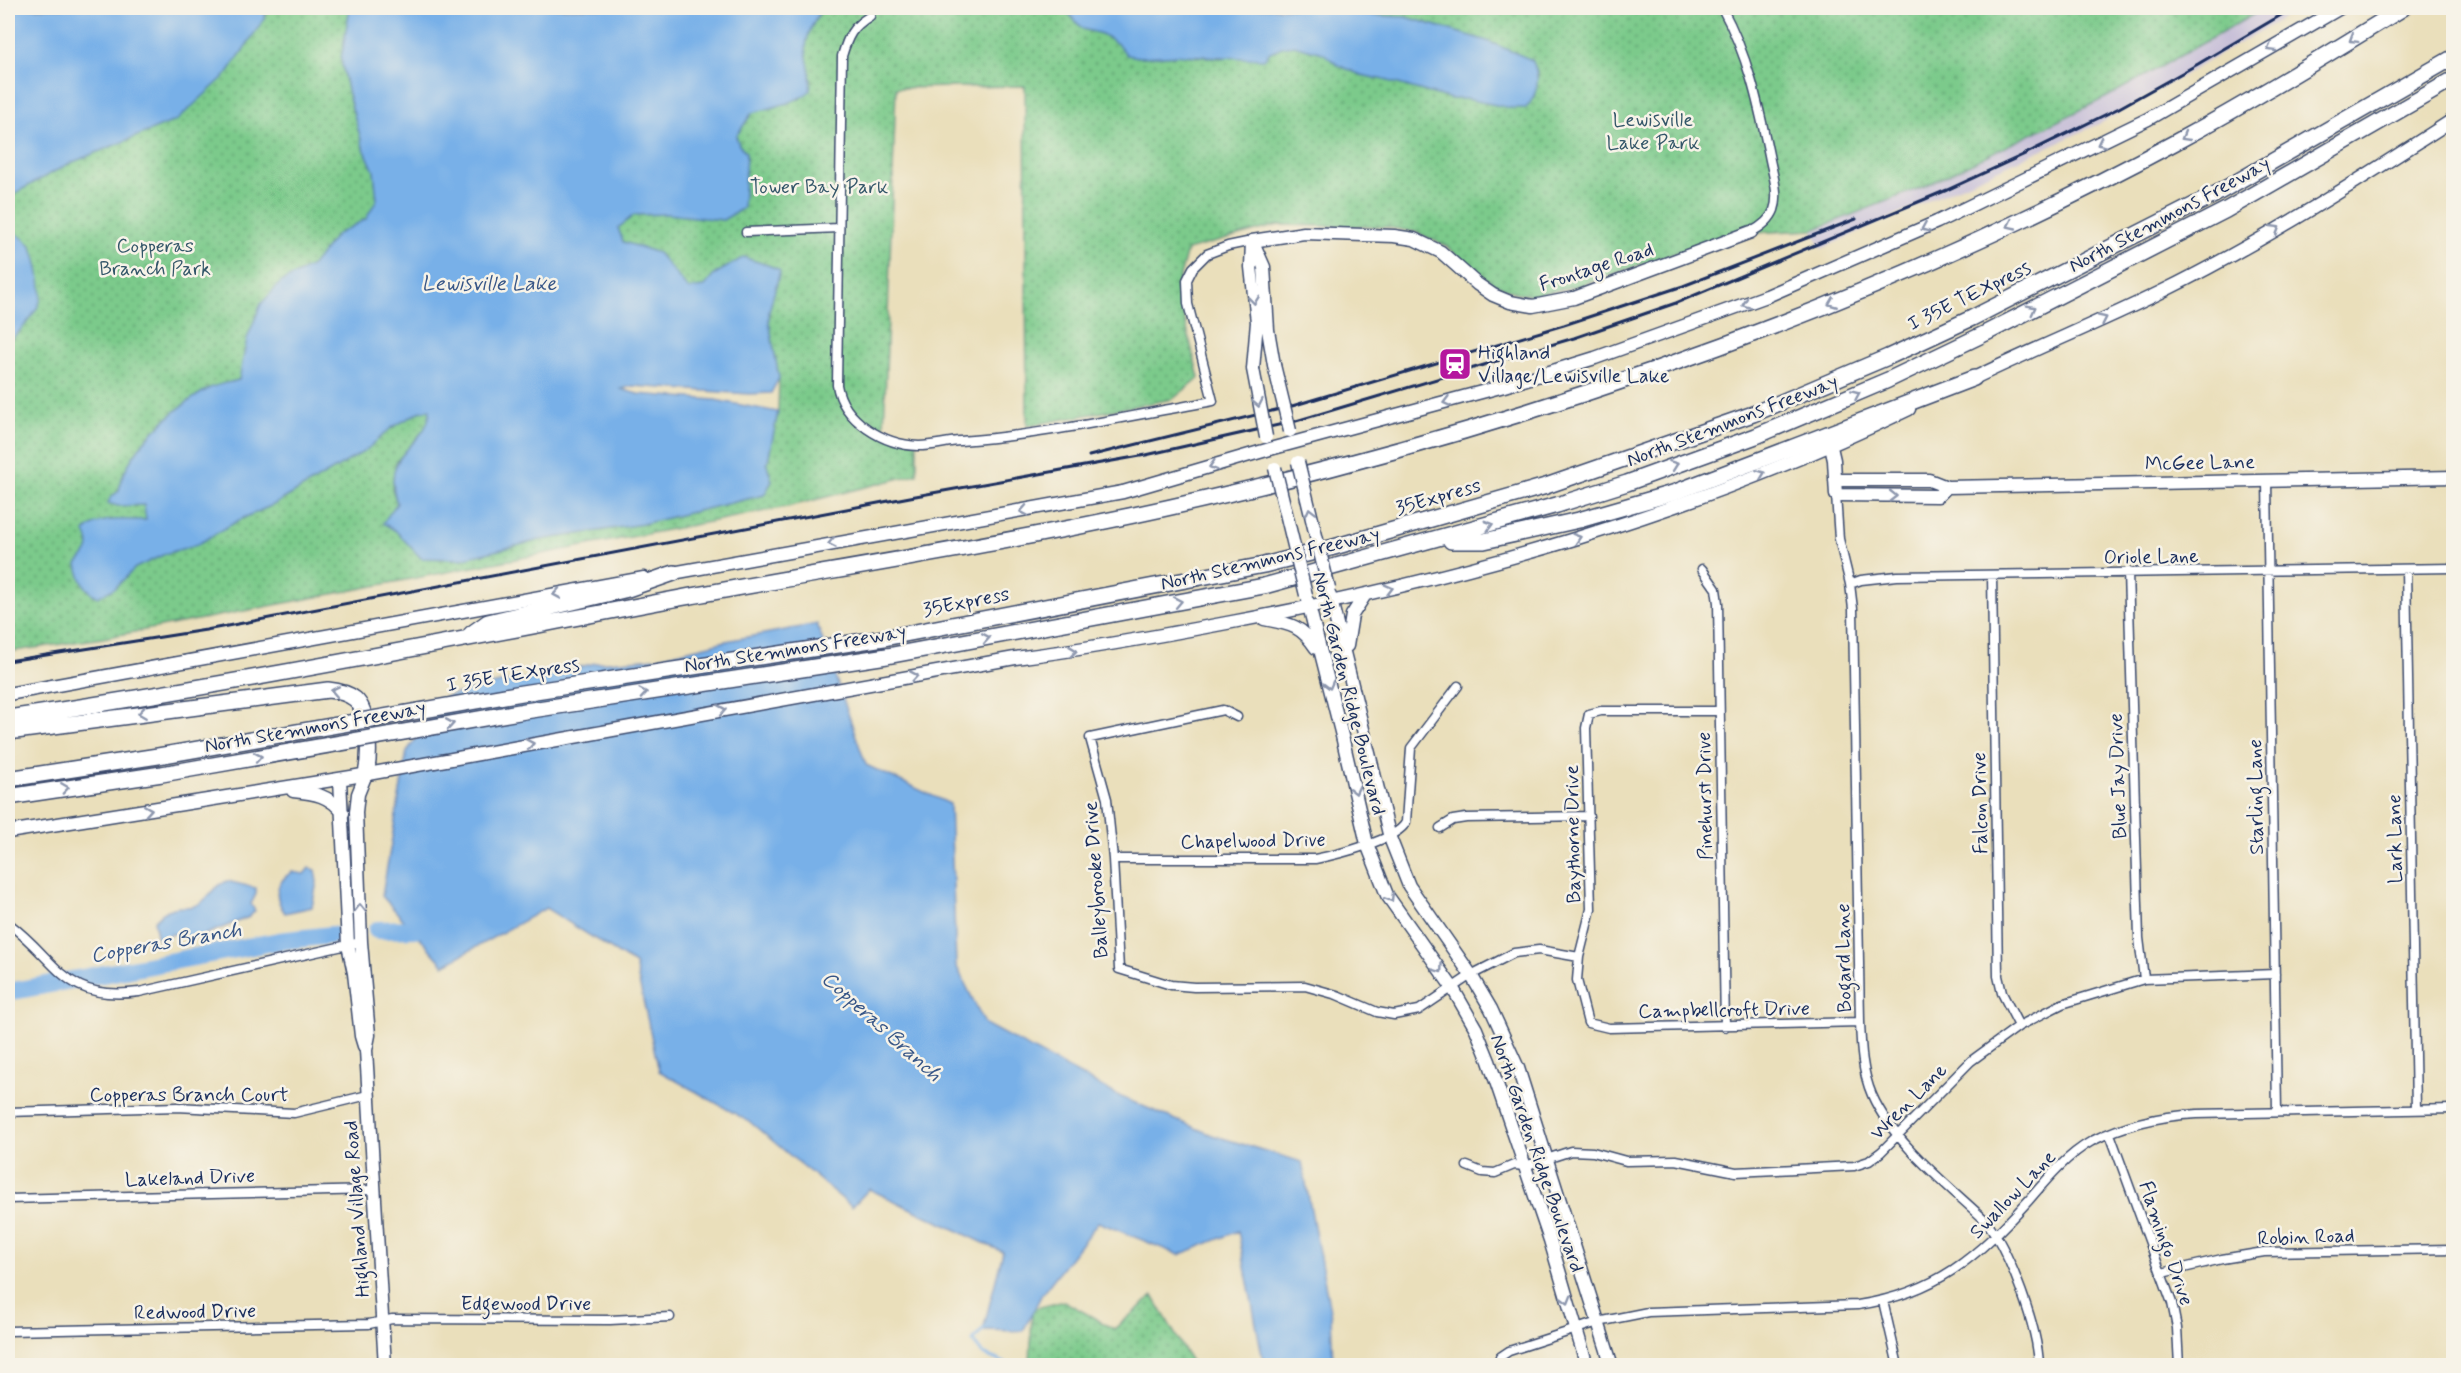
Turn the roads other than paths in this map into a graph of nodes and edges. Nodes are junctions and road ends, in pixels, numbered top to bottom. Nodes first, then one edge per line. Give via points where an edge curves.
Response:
1 (1722, 8) edge
2 (2340, 8) edge
3 (2403, 8) edge
4 (870, 16) dead end
5 (2454, 45) edge
6 (2454, 57) edge
7 (2454, 79) edge
8 (2386, 96) junction
9 (2454, 118) edge
10 (839, 228) junction
11 (746, 232) dead end
12 (1751, 232) joint
13 (1252, 241) junction
14 (1974, 378) junction
15 (1293, 444) junction
16 (1831, 447) junction
17 (1269, 449) junction
18 (1647, 453) joint
19 (2454, 477) edge
20 (1835, 480) junction
21 (2266, 481) junction
22 (1947, 488) junction
23 (1836, 495) junction
24 (1432, 541) junction
25 (1702, 568) dead end
26 (2454, 568) edge
27 (2406, 569) junction
28 (2267, 570) junction
29 (2128, 572) junction
30 (674, 573) junction
31 (1992, 575) junction
32 (1850, 584) junction
33 (1365, 595) junction
34 (1332, 602) junction
35 (1309, 608) junction
36 (1257, 617) junction
37 (466, 638) junction
38 (884, 638) joint
39 (1321, 656) junction
40 (1346, 656) junction
41 (1458, 686) dead end
42 (8, 694) edge
43 (1718, 711) junction
44 (1237, 717) dead end
45 (8, 718) edge
46 (8, 732) edge
47 (366, 774) junction
48 (8, 779) edge
49 (340, 779) junction
50 (277, 789) junction
51 (8, 797) edge
52 (344, 814) junction
53 (1589, 816) junction
54 (1440, 828) dead end
55 (8, 832) edge
56 (1390, 837) junction
57 (1367, 844) junction
58 (1113, 859) junction
59 (8, 923) edge
60 (355, 944) junction
61 (1579, 957) junction
62 (2275, 974) junction
63 (1471, 975) junction
64 (2144, 979) junction
65 (1452, 987) junction
66 (1860, 1022) junction
67 (1588, 1023) joint
68 (2019, 1026) junction
69 (1725, 1027) junction
70 (368, 1095) junction
71 (2454, 1108) edge
72 (2416, 1109) junction
73 (8, 1112) edge
74 (2277, 1112) junction
75 (2110, 1134) junction
76 (1898, 1136) junction
77 (1545, 1159) junction
78 (1467, 1166) dead end
79 (1525, 1166) junction
80 (374, 1190) junction
81 (8, 1199) edge
82 (1995, 1233) junction
83 (2454, 1249) edge
84 (2162, 1274) junction
85 (1883, 1301) junction
86 (670, 1317) dead end
87 (383, 1321) junction
88 (1598, 1322) junction
89 (1575, 1329) junction
90 (8, 1331) edge
91 (385, 1365) edge
92 (1500, 1365) edge
93 (1587, 1365) edge
94 (1612, 1365) edge
95 (1898, 1365) edge
96 (2039, 1365) edge
97 (2179, 1365) edge

1 - 12 street via 1756,89 1774,180 1774,212
2 -> 15 main road via 2148,119 1937,222 1767,296 1572,365
3 -> 37 highway via 2178,141 2015,223 1813,311 1538,409 1326,469 1129,516
4 - 10 street via 848,36 842,56
5 - 8 highway via 2407,76
6 - 8 highway, I 35E TEXpress
24 -> 7 highway, North Stemmons Freeway via 1627,483 1756,436 1888,380 2226,210
8 - 18 highway, I 35E TEXpress via 2214,195 1972,318 1819,387
14 -> 9 main road via 2235,253 2377,169
10 - 11 street
10 - 13 street via 839,397 858,422 881,438 918,446 990,439 1213,401 1188,303 1187,280 1207,254
12 - 13 main road, Frontage Road via 1574,298 1533,306 1493,295 1441,252 1414,239 1304,233
13 - 15 main road, North Garden Ridge Boulevard, bridge via 1264,267 1268,330
13 -> 17 main road, North Garden Ridge Boulevard, bridge via 1257,322 1254,369
14 - 16 main road
14 - 24 highway via 1672,493 1579,520 1484,541
15 - 17 main road
34 -> 15 main road, North Garden Ridge Boulevard, bridge
16 - 20 main road
33 -> 16 main road via 1557,545
17 -> 30 main road via 1123,492
17 - 35 main road, North Garden Ridge Boulevard, bridge
18 - 38 highway, 35Express via 1477,508 1264,565
19 - 21 main road, McGee Lane
20 - 22 main road, McGee Lane via 1929,480
20 - 23 main road
21 - 22 main road, McGee Lane
21 - 28 street, Starling Lane
23 -> 22 main road, McGee Lane via 1938,496
23 - 32 street, Bogard Lane via 1839,539
51 -> 24 highway, North Stemmons Freeway, bridge via 525,711 887,656 1264,586
25 - 43 street, Pinehurst Drive via 1716,589 1718,603
26 - 27 street, Oriole Lane
27 - 28 street, Oriole Lane
27 - 72 street, Lark Lane
28 - 29 street, Oriole Lane
28 - 62 street, Starling Lane
29 - 31 street, Oriole Lane
29 - 64 street, Blue Jay Drive via 2139,938
30 - 37 highway via 628,589 488,622
30 -> 42 main road
31 - 32 street, Oriole Lane via 1884,577
31 - 68 street, Falcon Drive via 1998,976
32 - 66 street, Bogard Lane
33 - 34 main road
33 - 40 main road via 1352,615
34 - 35 main road
34 - 40 main road, North Garden Ridge Boulevard
35 - 36 main road
35 - 39 main road, North Garden Ridge Boulevard
36 - 39 main road via 1294,626 1309,638
47 -> 36 main road
37 - 45 highway via 151,697
38 - 48 highway, I 35E TEXpress, bridge via 522,693
39 -> 57 main road, North Garden Ridge Boulevard
40 - 56 main road, North Garden Ridge Boulevard
41 - 56 street via 1412,748 1406,822
43 - 53 street, Baythorne Drive via 1589,714
43 - 69 street, Pinehurst Drive
44 - 58 street, Balleybrooke Drive via 1223,710 1090,738 1107,799
47 -> 46 highway via 369,753 363,711 348,694 328,690
47 - 49 main road
60 -> 47 main road, Highland Village Road via 356,812
49 - 50 main road
49 - 52 main road, Highland Village Road
50 - 52 main road via 327,797
55 -> 50 main road
52 - 60 main road, Highland Village Road
53 - 54 street via 1466,818
53 - 61 street, Baythorne Drive via 1591,909
56 - 57 street, Chapelwood Drive
56 - 63 main road, North Garden Ridge Boulevard via 1408,886
57 - 58 street, Chapelwood Drive via 1315,859
57 -> 65 main road, North Garden Ridge Boulevard via 1388,895
58 - 65 street, Balleybrooke Drive via 1119,969 1171,985 1305,986 1394,1015 1419,1010
59 - 60 street via 66,978 106,994
60 - 70 main road, Highland Village Road via 354,973 366,1050
61 - 63 street, Balleybrooke Drive via 1527,950
61 - 67 street, Baythorne Drive via 1577,980
62 - 64 street, Wren Lane
62 - 74 street, Starling Lane
63 - 65 street, Balleybrooke Drive
63 - 77 main road, North Garden Ridge Boulevard via 1518,1068
64 - 68 street, Wren Lane via 2062,1004
65 - 79 main road, North Garden Ridge Boulevard via 1476,1029
66 - 69 street, Campbellcroft Drive
66 - 76 street, Bogard Lane via 1871,1093
67 - 69 street, Campbellcroft Drive via 1609,1028
68 - 76 street, Wren Lane via 1971,1061
70 - 73 street, Copperas Branch Court via 294,1113 177,1107
70 - 80 main road, Highland Village Road
71 - 72 street, Swallow Lane
72 - 74 street, Swallow Lane
74 - 75 street, Swallow Lane via 2166,1116
75 - 82 street, Swallow Lane via 2070,1157
75 - 84 street, Flamingo Drive
76 - 77 street, Wren Lane via 1869,1161 1833,1168 1736,1172 1676,1160 1626,1161 1571,1151
76 - 82 street, Bogard Lane
77 - 79 street, Wren Lane
77 - 88 main road, North Garden Ridge Boulevard
78 - 79 street, Wren Lane via 1495,1173 1514,1165
79 -> 89 main road, North Garden Ridge Boulevard
80 - 81 street, Lakeland Drive
80 - 87 main road, Highland Village Road
82 - 85 street, Swallow Lane via 1984,1248 1938,1280
82 - 96 street, Bogard Lane via 2031,1321
83 - 84 street, Robin Road via 2264,1252
84 - 97 street, Flamingo Drive via 2177,1328
85 - 88 street, Swallow Lane via 1827,1307 1648,1312
85 - 95 street
86 - 87 street, Edgewood Drive
87 - 90 street, Redwood Drive
87 - 91 main road, Highland Village Road
88 - 89 street, Swallow Lane
88 - 94 main road, North Garden Ridge Boulevard
89 - 92 street, Swallow Lane via 1509,1351 1500,1357
89 - 93 main road, North Garden Ridge Boulevard

